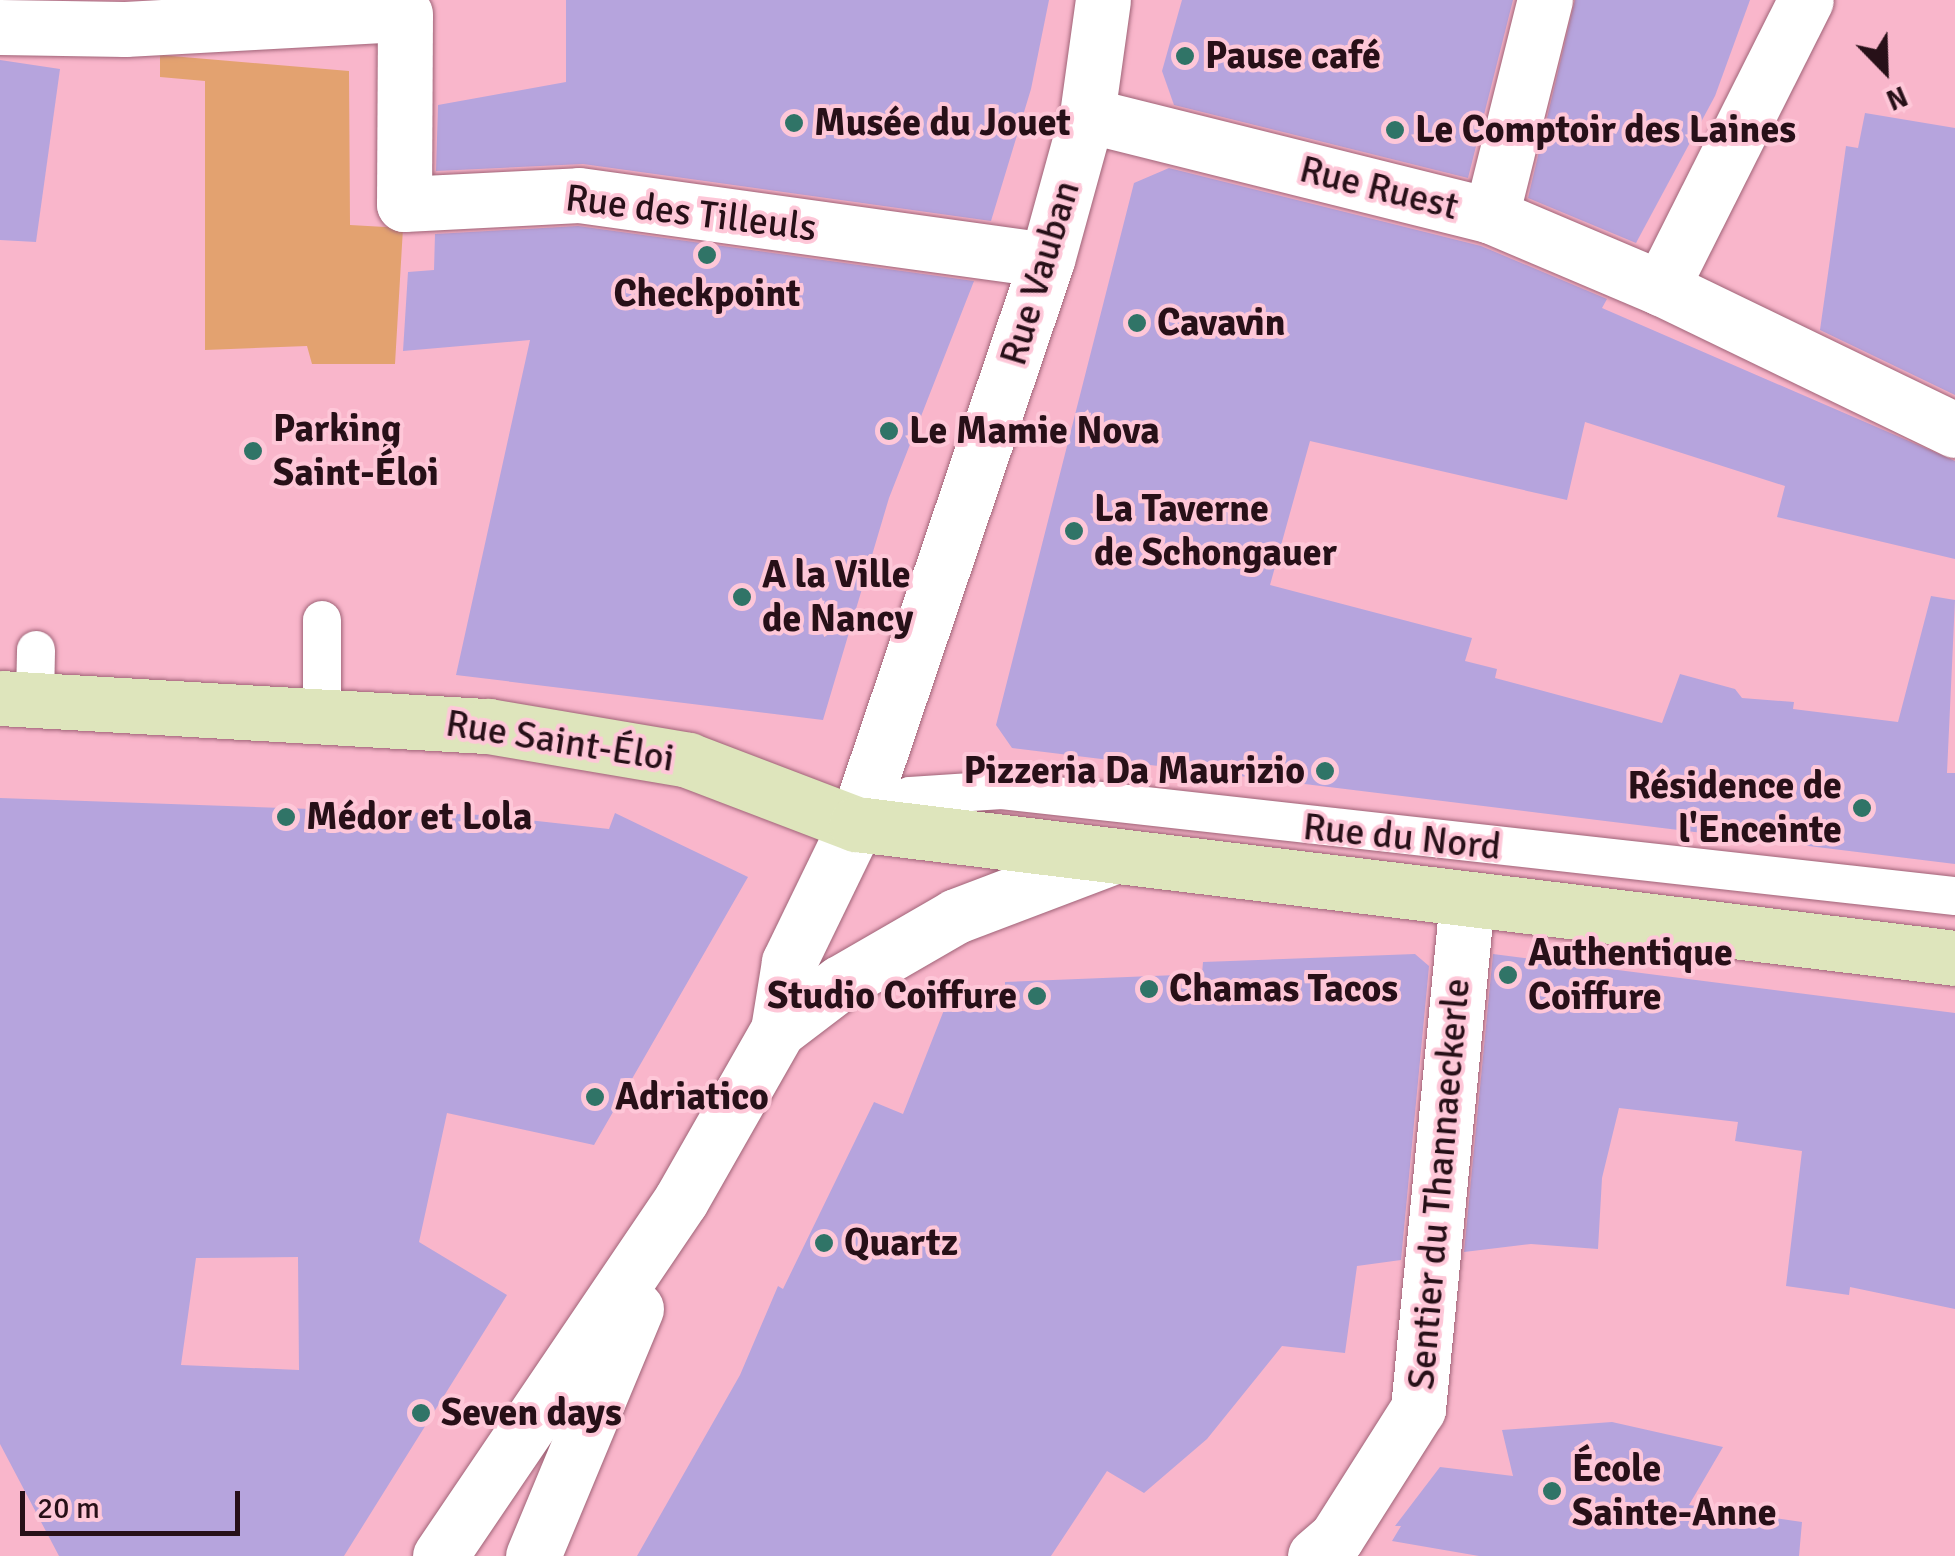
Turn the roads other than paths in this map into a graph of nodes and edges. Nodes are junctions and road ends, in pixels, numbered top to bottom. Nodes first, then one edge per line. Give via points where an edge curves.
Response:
1 (1103, 0) edge
2 (1545, 0) edge
3 (1806, 0) edge
4 (409, 7) edge
5 (0, 27) edge
6 (1087, 115) junction
7 (1491, 216) junction
8 (1046, 260) junction
9 (1661, 288) junction
10 (1955, 430) edge
11 (322, 620) dead end
12 (24, 682) edge
13 (322, 712) junction
14 (856, 824) junction
15 (1106, 859) junction
16 (1955, 896) edge
17 (1467, 900) junction
18 (1955, 958) edge
19 (840, 984) junction
20 (778, 1030) junction
21 (681, 1200) junction
22 (440, 1556) edge
23 (533, 1556) edge
24 (1315, 1556) edge

1 - 6 street, Rue Vauban
2 - 7 street
3 - 9 street
4 - 5 street via 125,29
4 - 8 street, Rue des Tilleuls via 404,204 579,195
6 - 7 street, Rue Ruest
6 - 8 street, Rue Vauban
7 - 9 street, Rue Ruest
8 - 14 street, Rue Vauban
9 - 10 street, Rue Ruest
11 - 13 lane
12 - 13 street, Rue Saint-Éloi
13 - 14 street, Rue Saint-Éloi via 488,726 688,760
14 - 15 street, Rue Saint-Éloi
14 - 16 lane, Rue du Nord via 910,796 1002,790
14 - 19 street via 854,895
14 - 20 street via 790,962
15 - 17 street, Rue du Nord
15 - 19 street via 956,916
17 - 18 street, Rue du Nord
17 - 24 street, Sentier du Thannaeckerle via 1418,1409 1336,1538
19 - 20 street
20 - 21 street
21 - 22 street
21 - 23 street

